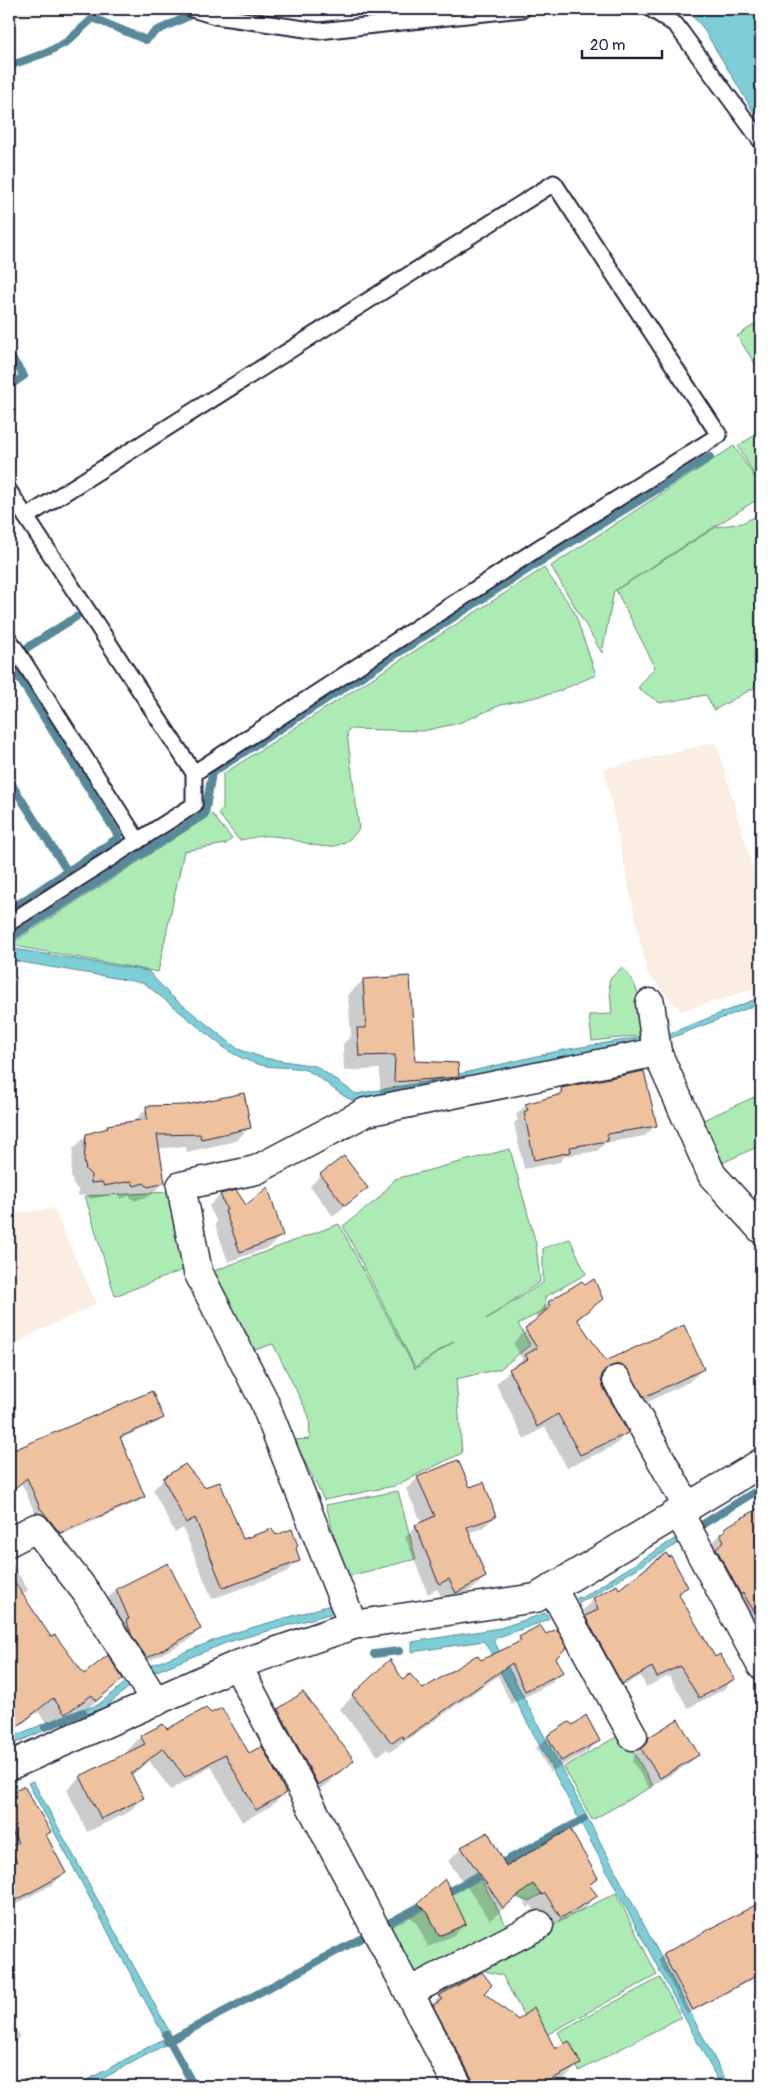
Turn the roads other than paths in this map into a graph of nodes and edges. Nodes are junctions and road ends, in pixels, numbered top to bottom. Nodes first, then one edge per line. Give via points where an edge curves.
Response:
1 (192, 9) edge
2 (523, 9) edge
3 (651, 9) edge
4 (761, 141) edge
5 (9, 491) edge
6 (26, 517) junction
7 (9, 639) edge
8 (194, 773) junction
9 (138, 841) junction
10 (9, 923) edge
11 (650, 1003) dead end
12 (657, 1052) junction
13 (761, 1229) edge
14 (618, 1380) dead end
15 (761, 1463) edge
16 (683, 1511) junction
17 (9, 1542) edge
18 (552, 1588) junction
19 (353, 1625) junction
20 (237, 1665) junction
21 (761, 1665) edge
22 (156, 1702) junction
23 (633, 1736) dead end
24 (9, 1766) edge
25 (539, 1925) dead end
26 (409, 1992) junction
27 (458, 2086) edge

1 - 2 lane via 215,16 319,31
3 - 4 lane via 676,25
5 - 6 lane
6 - 8 lane
6 - 8 lane via 554,183 560,191 719,435 537,549
7 - 9 lane
8 - 9 lane via 194,805
9 - 10 lane
11 - 12 street
12 - 13 street via 712,1174
12 - 19 street via 366,1112 256,1170 181,1186 198,1272 263,1399
14 - 16 street
15 - 16 street
16 - 18 street
16 - 21 street
17 - 22 street via 36,1528 86,1592
18 - 19 street via 536,1598
18 - 23 street
19 - 20 street
20 - 22 street
20 - 26 street
22 - 24 street
25 - 26 street
26 - 27 street

